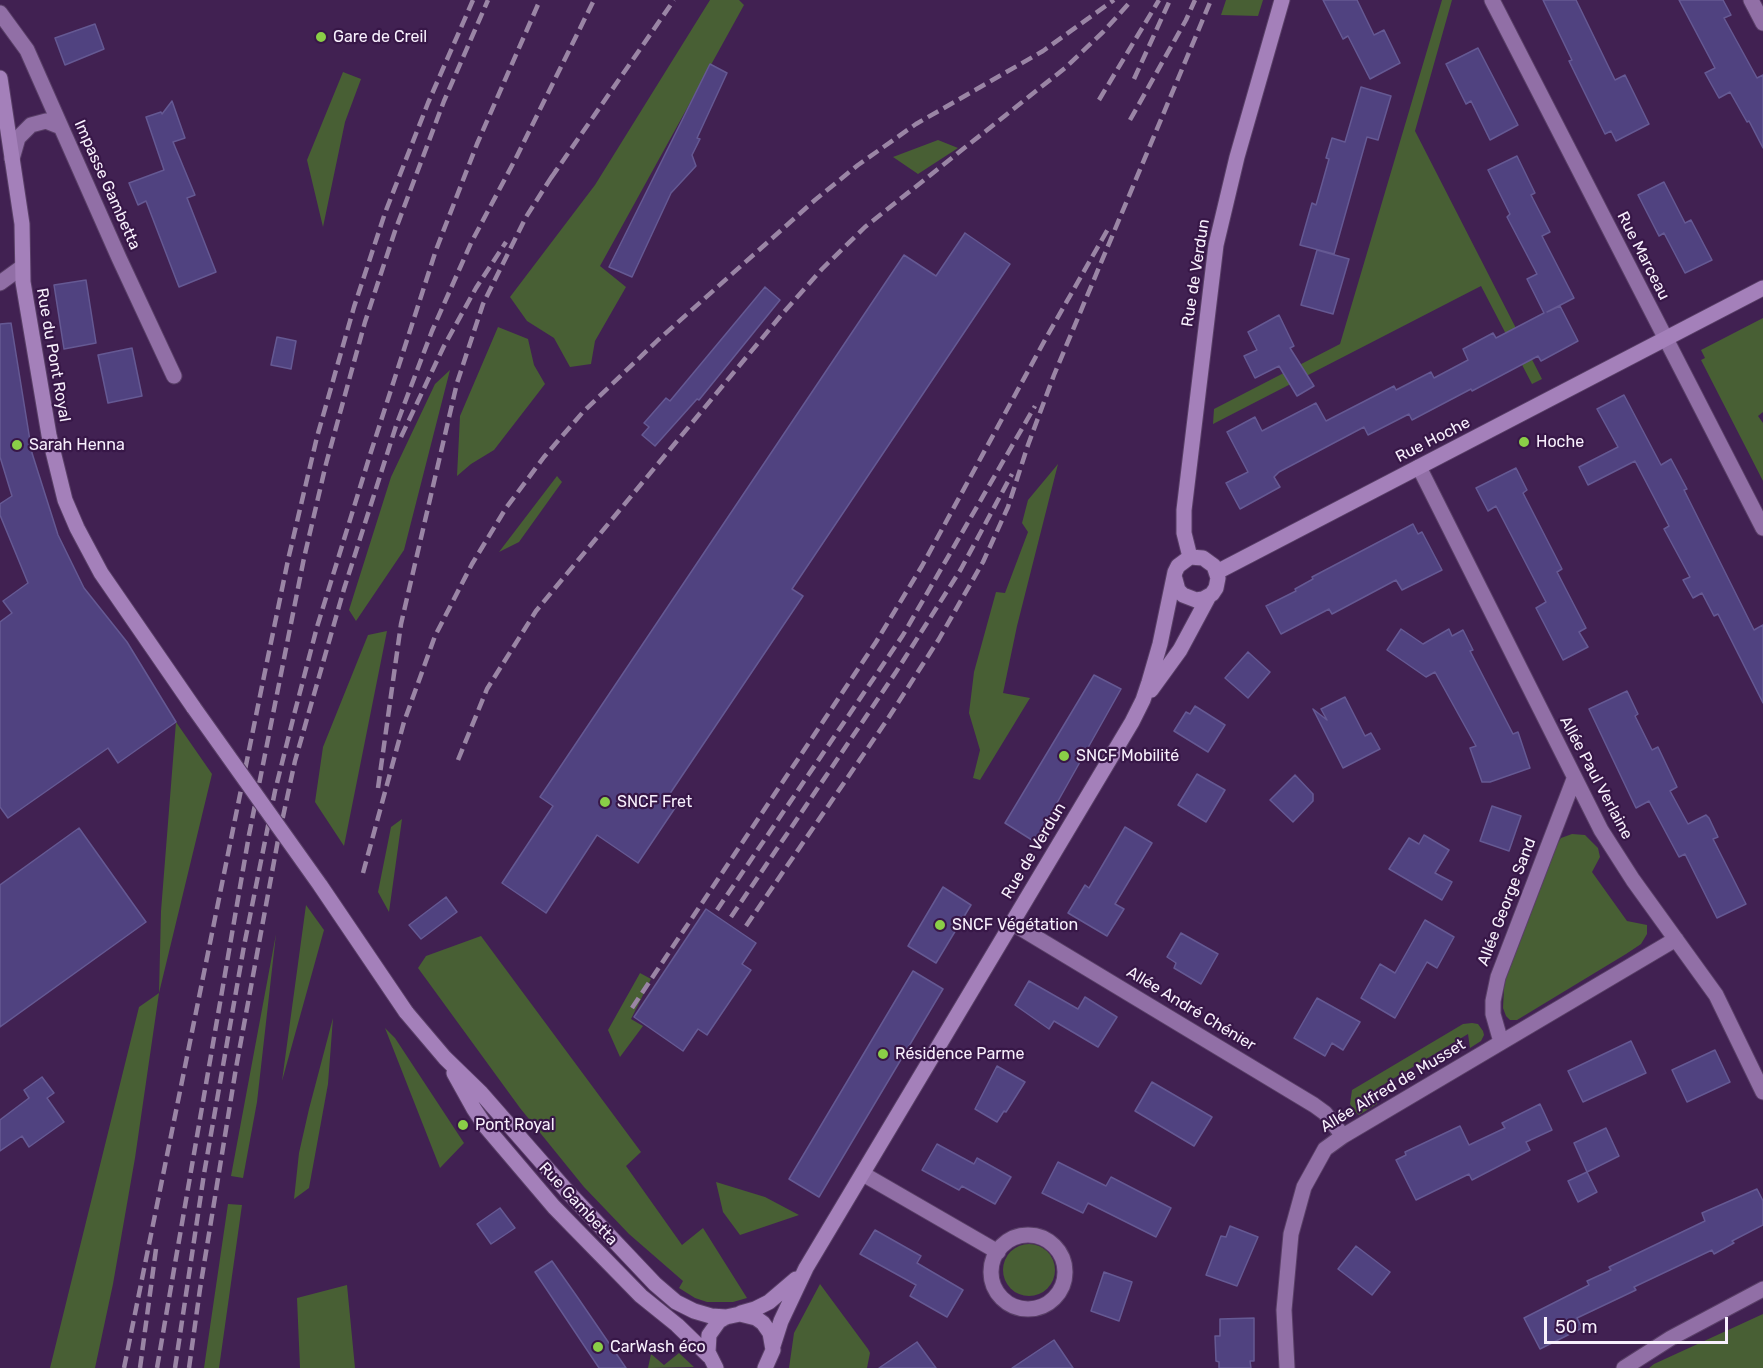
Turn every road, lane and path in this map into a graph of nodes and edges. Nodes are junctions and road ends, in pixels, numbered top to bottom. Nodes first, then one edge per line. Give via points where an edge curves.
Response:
1 (1282, 0) edge
2 (1492, 0) edge
3 (1751, 0) edge
4 (0, 13) edge
5 (1763, 23) edge
6 (0, 78) edge
7 (60, 127) junction
8 (12, 159) junction
9 (22, 267) junction
10 (0, 283) edge
11 (1763, 288) edge
12 (1665, 340) junction
13 (174, 376) dead end
14 (1419, 467) junction
15 (1763, 528) edge
16 (1190, 557) junction
17 (1217, 572) junction
18 (1174, 579) junction
19 (1209, 596) junction
20 (1143, 700) junction
21 (1574, 778) junction
22 (1012, 923) junction
23 (1676, 939) junction
24 (406, 1012) joint
25 (1501, 1042) junction
26 (445, 1058) junction
27 (1763, 1092) edge
28 (1343, 1136) junction
29 (863, 1174) junction
30 (998, 1252) junction
31 (806, 1268) junction
32 (1763, 1289) edge
33 (733, 1315) junction
34 (770, 1360) edge
35 (712, 1362) edge
36 (1287, 1368) edge
37 (1624, 1368) edge

1 - 16 main road, Rue de Verdun via 1216,245 1184,510
2 - 12 street, Rue Marceau
3 - 5 street
4 - 7 street, Impasse Gambetta via 27,51
6 - 8 main road, Rue du Pont Royal
7 - 8 street via 46,121 31,125 18,138
7 - 13 street, Impasse Gambetta
8 - 9 main road, Rue du Pont Royal via 22,224
9 - 10 street
9 - 24 main road, Rue du Pont Royal, bridge via 44,410 65,500 77,528 101,573
11 - 12 main road, Rue Hoche
12 - 14 main road, Rue Hoche
12 - 15 street, Rue Marceau
14 - 17 main road, Rue Hoche
14 - 21 street, Allée Paul Verlaine
16 - 17 main road via 1207,559
16 - 18 main road via 1178,566
17 - 19 main road via 1216,588
18 - 19 main road via 1178,590 1189,599
18 - 20 main road, Rue de Verdun
19 - 20 main road, Rue de Verdun via 1180,650
20 - 22 main road, Rue de Verdun
21 - 23 street, Allée Paul Verlaine via 1611,848
21 - 25 street, Allée George Sand via 1498,976 1493,1014
22 - 28 street, Allée André Chénier via 1314,1105
22 - 29 main road, Rue de Verdun
23 - 25 street, Allée Alfred de Musset
23 - 27 street, Allée Paul Verlaine via 1716,995
24 - 26 main road, Rue Gambetta
25 - 28 street, Allée Alfred de Musset
26 - 33 main road, Rue Gambetta via 655,1284 694,1311 711,1316
26 - 35 main road, Rue Gambetta via 480,1118 554,1207
28 - 36 street, Allée Alfred de Musset via 1318,1159 1295,1216 1284,1310
29 - 30 street
29 - 31 main road, Rue de Verdun
30 - 30 street via 993,1263 993,1281 1006,1301 1021,1308 1035,1307 1049,1302 1060,1291 1064,1262 1055,1246 1045,1239 1034,1235 1016,1237
31 - 33 main road, Rue de Verdun via 779,1295
31 - 34 main road, Rue de Verdun via 784,1315
32 - 37 street
33 - 34 main road, Rue Gambetta via 752,1316 763,1323 770,1333
33 - 35 main road via 713,1328 707,1348

